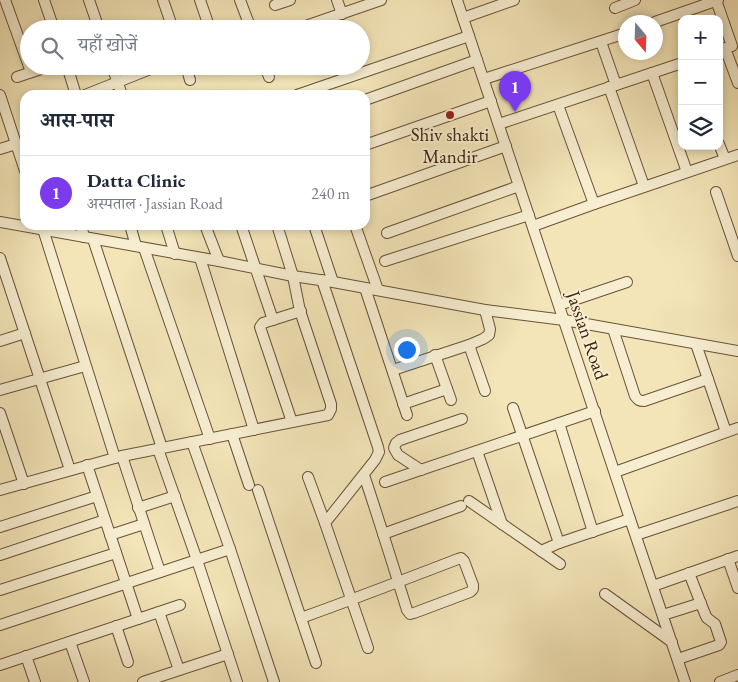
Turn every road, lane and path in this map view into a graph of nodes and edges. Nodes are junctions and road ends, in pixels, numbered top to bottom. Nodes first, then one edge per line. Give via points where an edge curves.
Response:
1 (5, 0) edge
2 (44, 0) edge
3 (90, 0) edge
4 (163, 0) edge
5 (200, 0) edge
6 (240, 0) edge
7 (290, 0) edge
8 (337, 0) edge
9 (381, 0) edge
10 (457, 0) edge
11 (514, 0) edge
12 (634, 0) edge
13 (717, 0) edge
14 (275, 5) dead end
15 (615, 8) dead end
16 (342, 14) junction
17 (463, 18) junction
18 (663, 19) edge
19 (51, 20) edge
20 (96, 20) edge
21 (170, 20) edge
22 (207, 20) edge
23 (248, 20) edge
24 (324, 20) edge
25 (469, 36) junction
26 (618, 36) edge
27 (601, 42) junction
28 (20, 43) edge
29 (729, 47) edge
30 (477, 60) junction
31 (678, 64) edge
32 (370, 70) edge
33 (652, 73) junction
34 (22, 75) edge
35 (70, 75) edge
36 (115, 75) edge
37 (135, 75) edge
38 (189, 75) edge
39 (355, 75) edge
40 (17, 77) dead end
41 (190, 80) dead end
42 (484, 80) junction
43 (117, 82) junction
44 (738, 84) edge
45 (613, 86) junction
46 (74, 90) edge
47 (97, 90) edge
48 (120, 90) edge
49 (312, 90) edge
50 (0, 95) edge
51 (370, 98) edge
52 (491, 101) junction
53 (558, 105) junction
54 (499, 124) junction
55 (370, 143) edge
56 (16, 144) junction
57 (506, 146) junction
58 (0, 149) edge
59 (721, 150) edge
60 (20, 154) edge
61 (738, 155) edge
62 (725, 159) junction
63 (687, 172) junction
64 (519, 186) junction
65 (644, 186) junction
66 (716, 192) dead end
67 (370, 194) edge
68 (594, 204) junction
69 (529, 215) junction
70 (1, 220) edge
71 (20, 223) edge
72 (533, 226) junction
73 (43, 230) edge
74 (55, 230) edge
75 (84, 230) edge
76 (132, 230) edge
77 (168, 230) edge
78 (207, 230) edge
79 (244, 230) edge
80 (279, 230) edge
81 (315, 230) edge
82 (357, 230) edge
83 (387, 233) dead end
84 (89, 238) junction
85 (140, 247) junction
86 (176, 254) junction
87 (738, 256) edge
88 (0, 258) edge
89 (200, 258) junction
90 (219, 261) junction
91 (385, 261) dead end
92 (256, 269) junction
93 (293, 276) junction
94 (328, 281) junction
95 (627, 282) dead end
96 (365, 288) junction
97 (378, 290) junction
98 (559, 305) junction
99 (485, 310) junction
100 (301, 311) junction
101 (273, 320) junction
102 (564, 320) junction
103 (613, 329) junction
104 (25, 333) junction
105 (0, 341) edge
106 (696, 344) junction
107 (469, 345) junction
108 (738, 351) edge
109 (435, 355) junction
110 (85, 366) junction
111 (393, 370) junction
112 (40, 379) junction
113 (708, 379) junction
114 (447, 389) junction
115 (0, 390) edge
116 (485, 391) dead end
117 (451, 400) dead end
118 (404, 404) junction
119 (513, 408) dead end
120 (595, 411) junction
121 (0, 413) edge
122 (407, 415) dead end
123 (462, 419) dead end
124 (292, 422) junction
125 (559, 423) junction
126 (738, 428) edge
127 (254, 430) junction
128 (726, 432) junction
129 (232, 434) junction
130 (522, 436) junction
131 (210, 438) junction
132 (4, 441) edge
133 (192, 442) junction
134 (160, 448) junction
135 (477, 451) junction
136 (118, 457) junction
137 (87, 465) junction
138 (70, 470) junction
139 (421, 470) junction
140 (615, 472) junction
141 (364, 475) junction
142 (308, 477) dead end
143 (385, 482) dead end
144 (24, 484) junction
145 (0, 490) edge
146 (97, 496) junction
147 (175, 496) junction
148 (738, 502) edge
149 (138, 508) junction
150 (630, 519) junction
151 (105, 520) junction
152 (325, 523) junction
153 (144, 524) junction
154 (502, 524) junction
155 (0, 527) edge
156 (593, 532) junction
157 (383, 534) junction
158 (110, 535) junction
159 (636, 535) junction
160 (559, 543) junction
161 (230, 549) junction
162 (541, 551) junction
163 (116, 552) junction
164 (0, 555) edge
165 (733, 558) edge
166 (197, 560) junction
167 (560, 564) dead end
168 (160, 572) junction
169 (689, 573) junction
170 (398, 582) junction
171 (126, 584) junction
172 (653, 586) junction
173 (738, 588) edge
174 (0, 590) edge
175 (604, 594) dead end
176 (351, 600) junction
177 (700, 603) junction
178 (180, 605) dead end
179 (159, 612) junction
180 (663, 615) junction
181 (301, 618) junction
182 (138, 619) junction
183 (0, 626) edge
184 (116, 626) junction
185 (70, 642) junction
186 (672, 642) junction
187 (368, 648) dead end
188 (228, 654) junction
189 (26, 656) junction
190 (678, 659) junction
191 (128, 662) dead end
192 (316, 663) dead end
193 (0, 665) edge
194 (179, 670) junction
195 (738, 676) edge
196 (34, 682) edge
197 (84, 682) edge
198 (143, 682) edge
199 (237, 682) edge
200 (274, 682) edge
201 (685, 682) edge
202 (720, 682) edge

1 - 28 street
2 - 19 street
3 - 20 street
4 - 21 street
5 - 22 street
6 - 23 street
7 - 14 street
8 - 16 street
9 - 16 street
10 - 17 street, Jassian Road
11 - 17 street
12 - 15 street
13 - 18 street
13 - 29 street
16 - 24 street
17 - 25 street, Jassian Road
25 - 30 street, Jassian Road
25 - 32 street
26 - 27 street
27 - 42 street
27 - 45 street
29 - 44 street
30 - 42 street, Jassian Road
30 - 51 street
31 - 33 street
33 - 45 street
33 - 63 street
34 - 40 street
35 - 46 street
36 - 43 street
37 - 43 street
38 - 41 street
39 - 49 street
42 - 52 street, Jassian Road
43 - 47 street
43 - 48 street
45 - 53 street
45 - 65 street
50 - 56 street
52 - 54 street, Jassian Road
52 - 55 street
53 - 54 street
53 - 68 street
54 - 57 street, Jassian Road
56 - 58 street
56 - 60 street
57 - 64 street, Jassian Road
57 - 67 street
59 - 62 street
61 - 62 street
62 - 63 street
63 - 65 street
64 - 69 street, Jassian Road
64 - 83 street
65 - 68 street
66 - 87 street
68 - 72 street
69 - 72 street, Jassian Road
69 - 91 street
70 - 71 street
72 - 98 street, Jassian Road
73 - 110 street
74 - 84 street
75 - 84 street
76 - 85 street
77 - 86 street
78 - 90 street
79 - 92 street
80 - 93 street
81 - 94 street
82 - 97 street
84 - 85 street
84 - 134 street
85 - 86 street
85 - 131 street
86 - 89 street
88 - 104 street
89 - 90 street
89 - 127 street
90 - 92 street
92 - 93 street
92 - 101 street
93 - 94 street
93 - 100 street
94 - 96 street
94 - 141 street via 379,452
95 - 98 street
96 - 97 street
96 - 111 street
97 - 99 street
98 - 102 street, Jassian Road
99 - 102 street
99 - 107 street via 489,335
100 - 101 street
100 - 124 street via 331,408 328,415
101 - 124 street via 260,324 260,329
102 - 103 street
102 - 120 street, Jassian Road
103 - 106 street
103 - 113 street via 638,400 644,401
104 - 105 street
104 - 112 street
106 - 108 street
106 - 113 street
107 - 109 street
107 - 116 street
109 - 111 street
109 - 114 street
110 - 112 street
110 - 136 street
111 - 118 street
112 - 115 street
112 - 138 street
113 - 128 street
114 - 117 street
114 - 118 street
118 - 122 street
119 - 130 street
120 - 125 street
120 - 140 street, Jassian Road
121 - 132 street
123 - 139 street via 396,442 394,448 398,454
124 - 127 street
125 - 130 street
125 - 156 street
126 - 128 street
127 - 129 street
128 - 140 street
129 - 131 street
129 - 181 street
130 - 135 street
130 - 160 street
131 - 133 street
132 - 144 street
133 - 134 street
133 - 161 street
134 - 136 street
134 - 147 street
135 - 139 street
135 - 154 street
136 - 137 street
136 - 149 street
137 - 138 street
137 - 146 street
138 - 144 street
139 - 143 street
140 - 150 street, Jassian Road
141 - 152 street
141 - 157 street
142 - 152 street
144 - 145 street
146 - 151 street
146 - 155 street
147 - 149 street
147 - 166 street
148 - 159 street
149 - 153 street
150 - 156 street
150 - 159 street, Jassian Road
151 - 158 street
151 - 164 street
152 - 176 street
153 - 158 street
153 - 168 street
154 - 157 street via 465,504
154 - 162 street
156 - 160 street
157 - 170 street
158 - 163 street
159 - 172 street, Jassian Road
160 - 162 street
161 - 166 street
161 - 200 street
162 - 167 street
163 - 171 street
163 - 174 street
165 - 169 street
165 - 173 street
166 - 168 street
166 - 188 street
168 - 171 street
169 - 172 street
169 - 177 street
170 - 170 street via 461,558 473,587 470,592 410,614
170 - 176 street
171 - 182 street
171 - 183 street
172 - 180 street, Jassian Road
175 - 186 street
176 - 181 street
176 - 187 street
177 - 180 street
177 - 190 street via 707,618 715,624 721,642
178 - 179 street
179 - 182 street
179 - 194 street
180 - 186 street, Jassian Road
181 - 192 street
182 - 184 street
184 - 185 street
184 - 191 street
185 - 189 street
185 - 197 street
186 - 190 street, Jassian Road
188 - 194 street
188 - 199 street
189 - 193 street
189 - 196 street
190 - 201 street, Jassian Road
194 - 198 street
195 - 202 street

